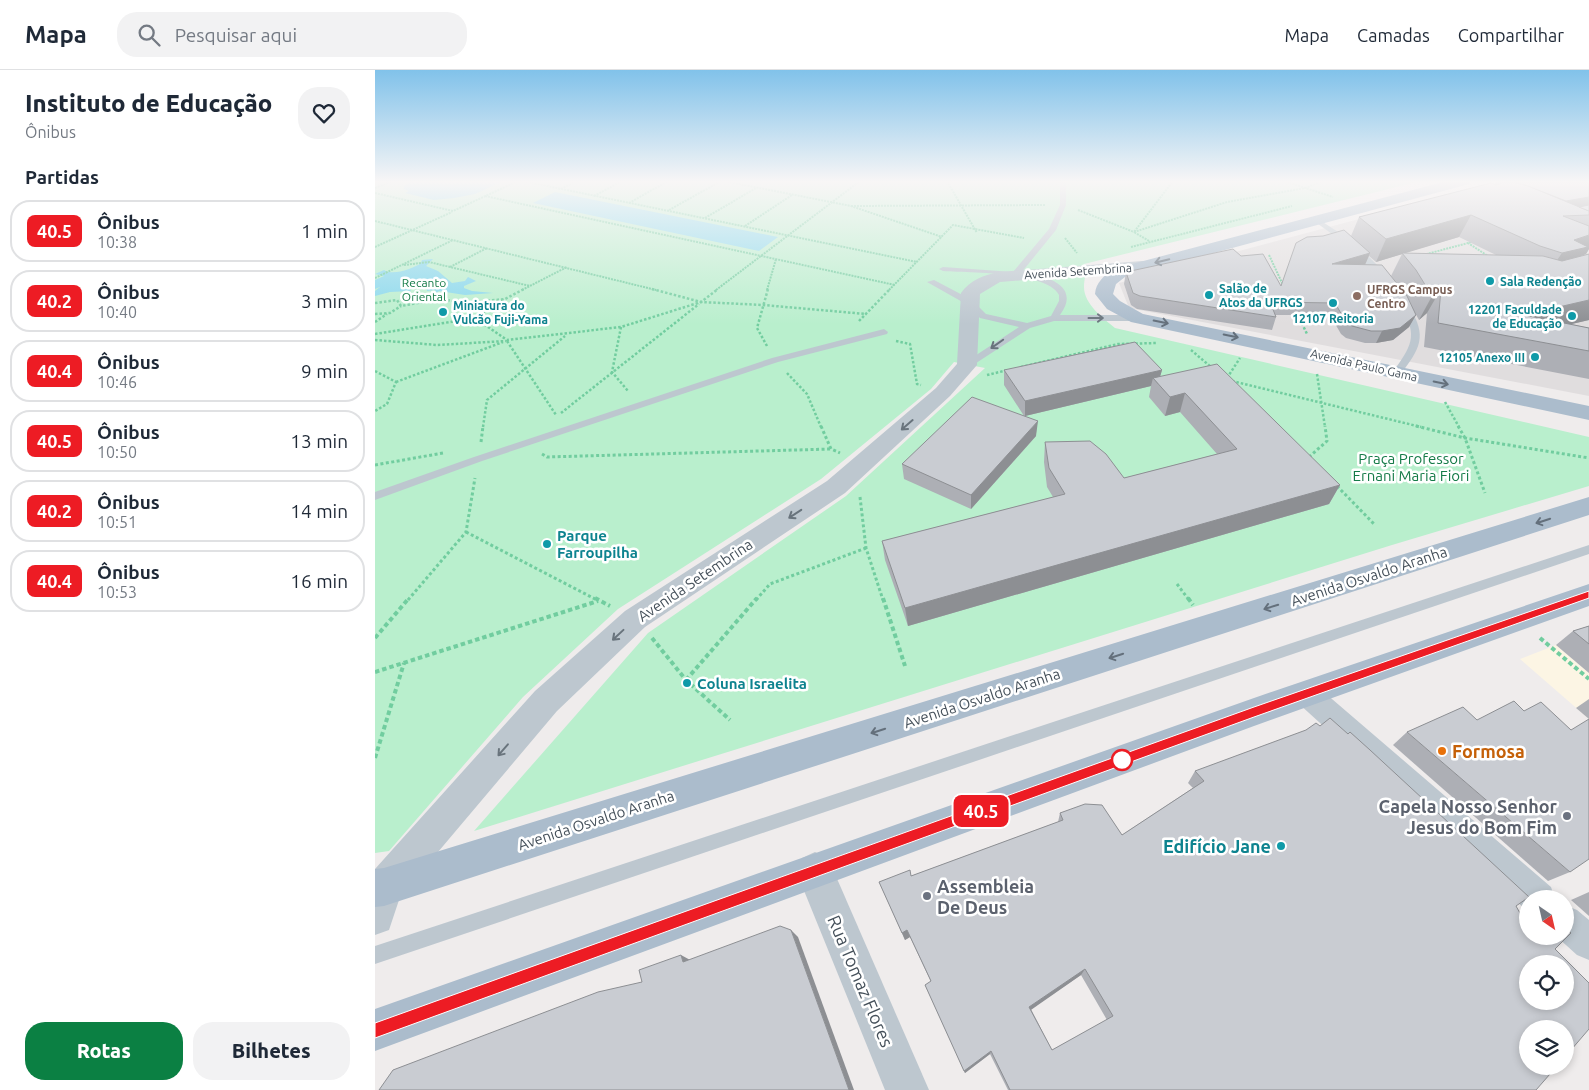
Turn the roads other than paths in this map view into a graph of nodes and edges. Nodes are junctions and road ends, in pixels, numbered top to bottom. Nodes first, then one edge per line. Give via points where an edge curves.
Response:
1 (1053, 229) edge
2 (1284, 229) edge
3 (1328, 229) edge
4 (1142, 266) junction
5 (943, 269) dead end
6 (1015, 275) junction
7 (931, 282) dead end
8 (1387, 282) edge
9 (1398, 297) edge
10 (969, 302) junction
11 (1055, 318) junction
12 (1138, 318) junction
13 (1027, 326) junction
14 (884, 332) dead end
15 (967, 365) junction
16 (1397, 373) junction
17 (1589, 413) edge
18 (375, 496) edge
19 (1589, 506) edge
20 (1589, 549) edge
21 (1589, 595) edge
22 (1308, 695) junction
23 (815, 871) junction
24 (1529, 890) edge
25 (378, 897) edge
26 (1574, 930) edge
27 (1589, 943) edge
28 (375, 955) edge
29 (375, 1030) edge
30 (907, 1090) edge

1 - 6 lane
2 -> 4 main road
3 - 8 lane via 1373,264
4 - 6 street, Avenida Setembrina
4 - 12 main road, Avenida Paulo Gama via 1119,273 1104,286 1104,295 1112,305
5 - 6 lane
6 - 10 street, Avenida Setembrina via 986,280 976,286
6 - 11 lane, Avenida Setembrina via 1043,280 1062,292 1063,308
7 - 10 lane, Avenida Paulo Gama
9 - 16 lane via 1416,326 1417,339 1410,356
10 - 13 lane, Avenida Paulo Gama via 983,316 997,322
10 - 15 street
11 -> 12 lane, Avenida Paulo Gama
11 - 13 lane, Avenida Paulo Gama
12 -> 16 main road, Avenida Paulo Gama
13 -> 15 lane, Avenida Paulo Gama
14 - 18 lane via 775,360
15 -> 25 street, Avenida Setembrina via 943,392 835,487 635,619 546,701
16 -> 17 main road, Avenida Paulo Gama
19 -> 25 main road, Avenida Osvaldo Aranha
20 - 28 lane
21 - 22 main road
22 - 23 main road
22 - 24 street
23 - 29 main road
23 - 30 street, Rua Tomaz Flores
26 - 27 street

